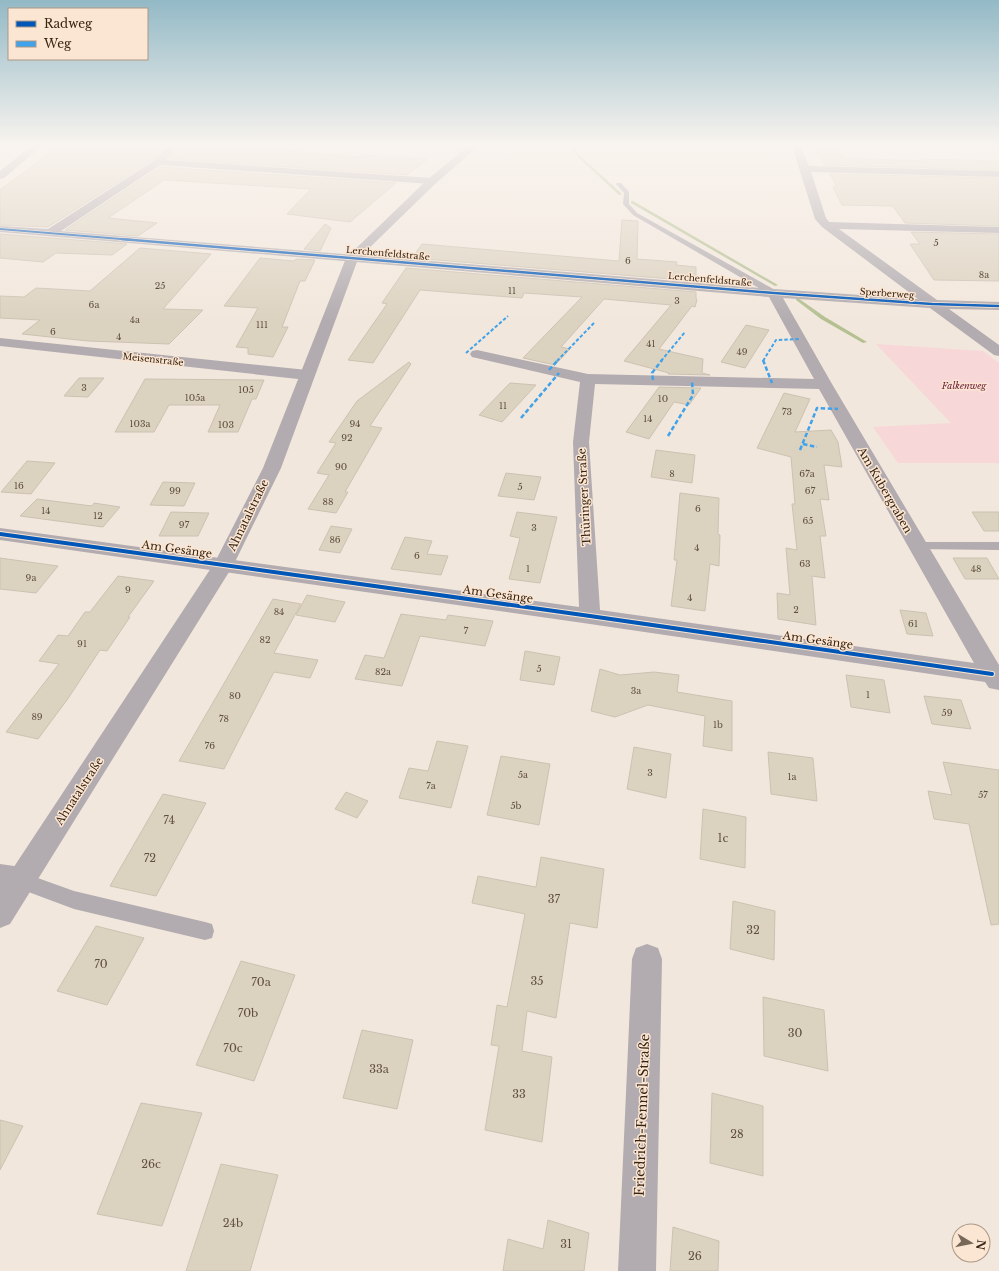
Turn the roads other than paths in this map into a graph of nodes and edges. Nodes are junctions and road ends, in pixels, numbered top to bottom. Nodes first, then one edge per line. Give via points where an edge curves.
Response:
1 (95, 203) edge
2 (409, 203) edge
3 (626, 203) edge
4 (816, 203) edge
5 (826, 225) junction
6 (0, 229) edge
7 (999, 230) edge
8 (50, 233) junction
9 (352, 258) junction
10 (774, 293) junction
11 (932, 304) junction
12 (999, 306) edge
13 (0, 342) edge
14 (999, 352) edge
15 (477, 354) dead end
16 (307, 375) junction
17 (588, 379) junction
18 (824, 384) junction
19 (0, 534) edge
20 (918, 546) junction
21 (999, 546) edge
22 (224, 564) junction
23 (590, 616) junction
24 (996, 680) edge
25 (11, 879) edge
26 (0, 914) edge
27 (205, 931) dead end
28 (647, 959) dead end
29 (637, 1271) edge

1 - 8 street
2 - 9 street, Ahnatalstraße
3 - 10 lane via 635,214
4 - 5 street via 821,219
5 - 7 street
5 - 11 street
6 - 8 street, Lerchenfeldstraße
8 - 9 street, Lerchenfeldstraße
9 - 10 street, Lerchenfeldstraße
9 - 16 street, Ahnatalstraße
10 - 11 street, Sperberweg
10 - 18 street, Am Kubergraben
11 - 12 street, Sperberweg
11 - 14 street
13 - 16 street, Meisenstraße
15 - 17 street
16 - 22 street, Ahnatalstraße via 272,468
17 - 18 street
17 - 23 street, Thüringer Straße via 581,442
18 - 20 street, Am Kubergraben
19 - 22 street, Am Gesänge
20 - 21 lane
20 - 24 street, Am Kubergraben
22 - 23 street, Am Gesänge
22 - 25 street, Ahnatalstraße
23 - 24 street, Am Gesänge
25 - 26 street, Ahnatalstraße
25 - 27 lane via 74,900
28 - 29 street, Friedrich-Fennel-Straße

